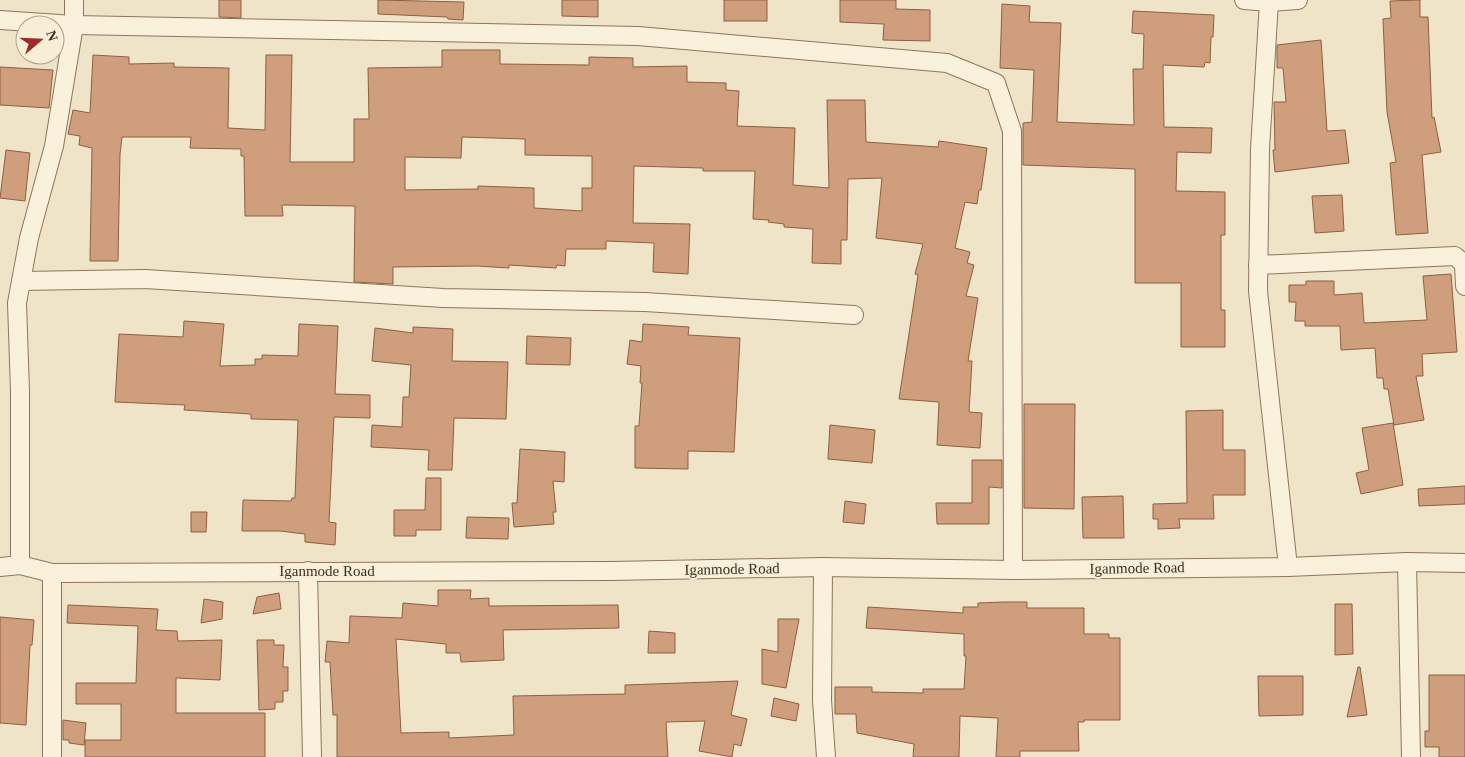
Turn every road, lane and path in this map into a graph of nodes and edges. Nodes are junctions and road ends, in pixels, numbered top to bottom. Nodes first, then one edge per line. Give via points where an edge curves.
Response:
1 (74, 0) edge
2 (1244, 0) edge
3 (1298, 0) edge
4 (1269, 2) junction
5 (0, 20) edge
6 (74, 25) junction
7 (1258, 265) junction
8 (21, 281) junction
9 (1465, 286) edge
10 (854, 315) dead end
11 (1407, 562) junction
12 (1465, 564) edge
13 (20, 565) junction
14 (0, 567) edge
15 (823, 567) junction
16 (1288, 567) junction
17 (1013, 570) junction
18 (308, 571) junction
19 (52, 573) junction
20 (52, 757) edge
21 (312, 757) edge
22 (826, 757) edge
23 (1410, 757) edge

1 - 6 street
2 - 4 street
3 - 4 street
4 - 7 street via 1260,149
5 - 6 street
6 - 8 street via 54,146 28,238
6 - 17 street via 638,36 947,62 996,82 1012,131
7 - 9 street via 1455,256 1464,264
7 - 16 street via 1258,291
8 - 10 street via 145,279 443,298 645,302
8 - 13 street via 17,303
11 - 12 street, Iganmode Road
11 - 16 street, Iganmode Road
11 - 23 street
13 - 14 street, Iganmode Road
13 - 19 street, Iganmode Road
15 - 17 street, Iganmode Road
15 - 18 street, Iganmode Road
15 - 22 street via 822,700
16 - 17 street, Iganmode Road
18 - 19 street, Iganmode Road
18 - 21 street
19 - 20 street

